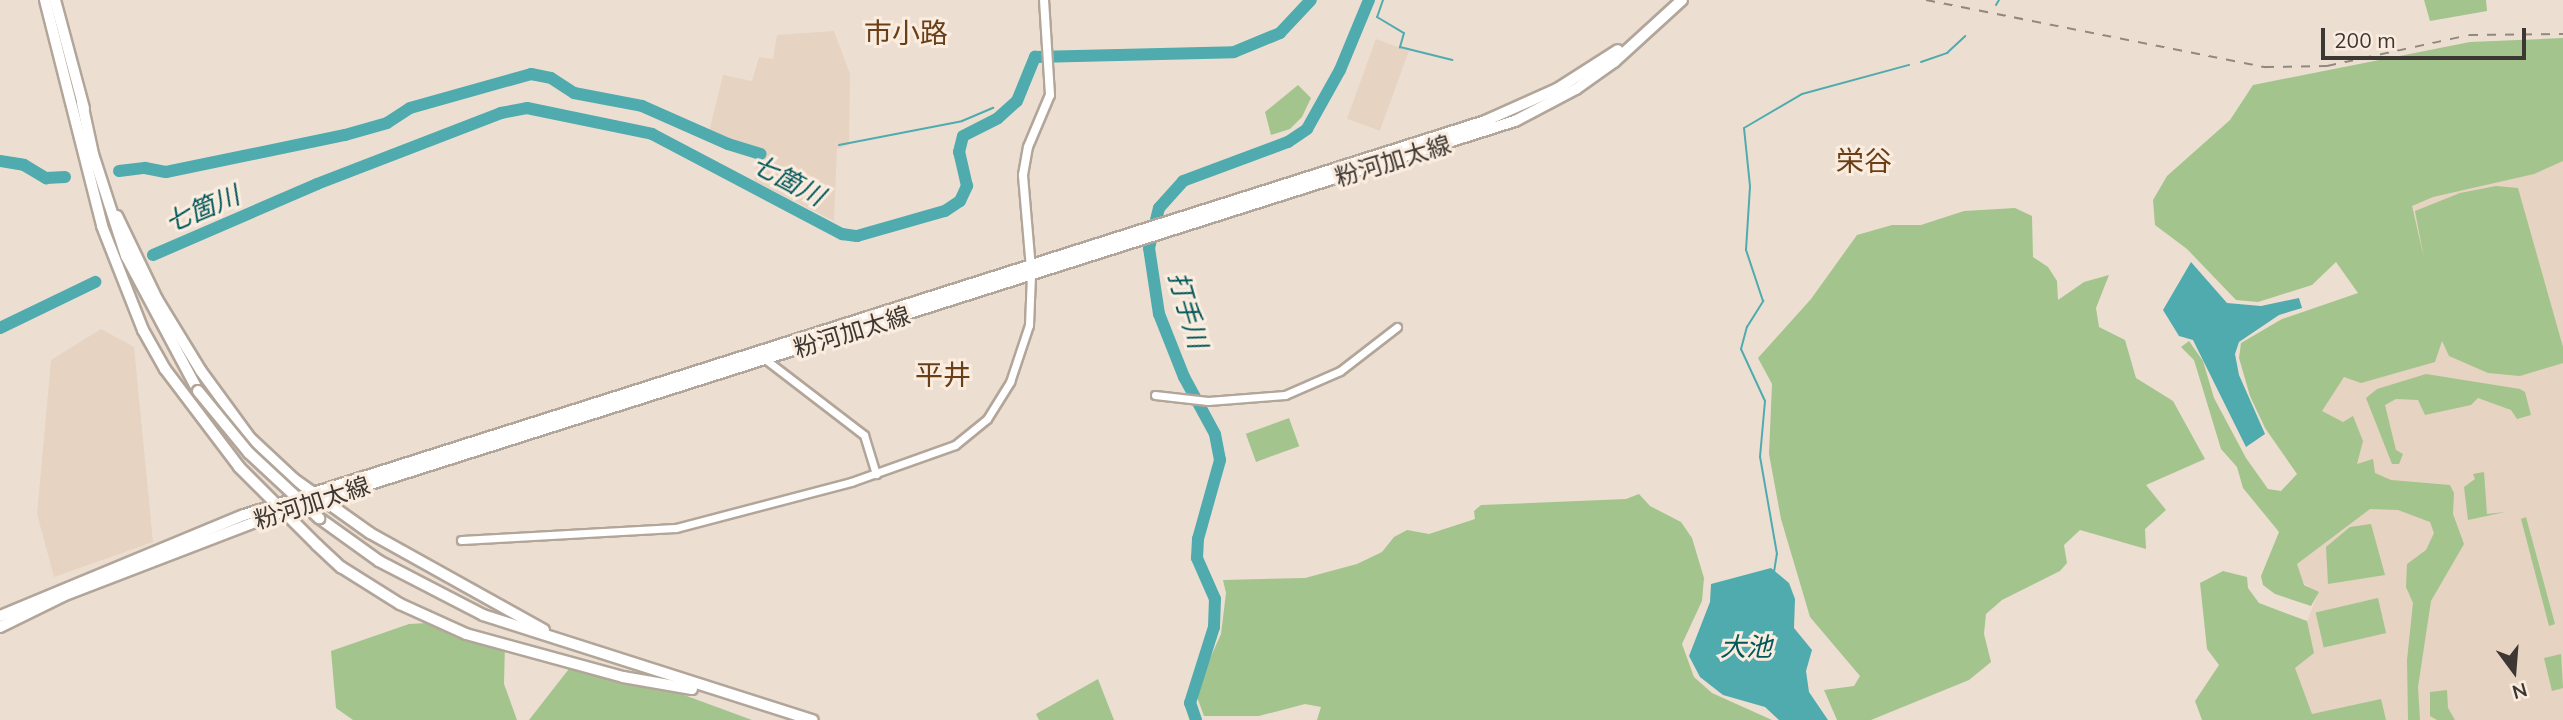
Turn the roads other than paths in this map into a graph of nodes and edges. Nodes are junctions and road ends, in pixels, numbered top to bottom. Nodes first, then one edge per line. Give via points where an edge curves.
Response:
1 (45, 0) edge
2 (55, 0) edge
3 (1044, 0) edge
4 (1672, 0) edge
5 (1682, 0) edge
6 (1645, 32) junction
7 (82, 103) junction
8 (88, 161) junction
9 (1031, 270) junction
10 (1397, 327) dead end
11 (760, 356) junction
12 (198, 391) junction
13 (1156, 395) dead end
14 (876, 474) junction
15 (317, 496) junction
16 (276, 509) junction
17 (370, 533) joint
18 (461, 540) dead end
19 (317, 545) joint
20 (0, 616) edge
21 (0, 627) edge
22 (589, 649) junction
23 (729, 695) junction
24 (813, 720) edge

1 - 8 main road
2 - 7 main road
3 - 9 main road via 1050,95 1028,147 1023,175
4 - 6 main road, 粉河加太線
5 - 6 main road, 粉河加太線
6 - 9 main road, 粉河加太線 via 1586,73 1512,110
7 - 12 highway via 93,154 126,256
7 - 15 main road via 112,203 133,253 221,399 272,462
8 - 12 highway via 143,309
8 - 16 main road via 102,226 128,300 165,369
9 - 11 main road, 粉河加太線
9 - 14 street via 1029,325 998,405 972,434 955,445
10 - 13 street via 1340,371 1284,395 1202,399
11 - 14 street via 864,435
11 - 15 main road, 粉河加太線
12 - 22 highway, bridge via 248,453 319,518 379,561 455,602
14 - 18 street via 667,530
15 - 16 main road, 粉河加太線
15 - 17 main road
16 - 19 main road
16 - 20 main road, 粉河加太線 via 86,577
16 - 21 main road, 粉河加太線 via 65,595
17 - 22 highway via 482,598
19 - 23 highway via 341,567 400,604 466,634 623,677
22 - 23 highway
23 - 24 highway

